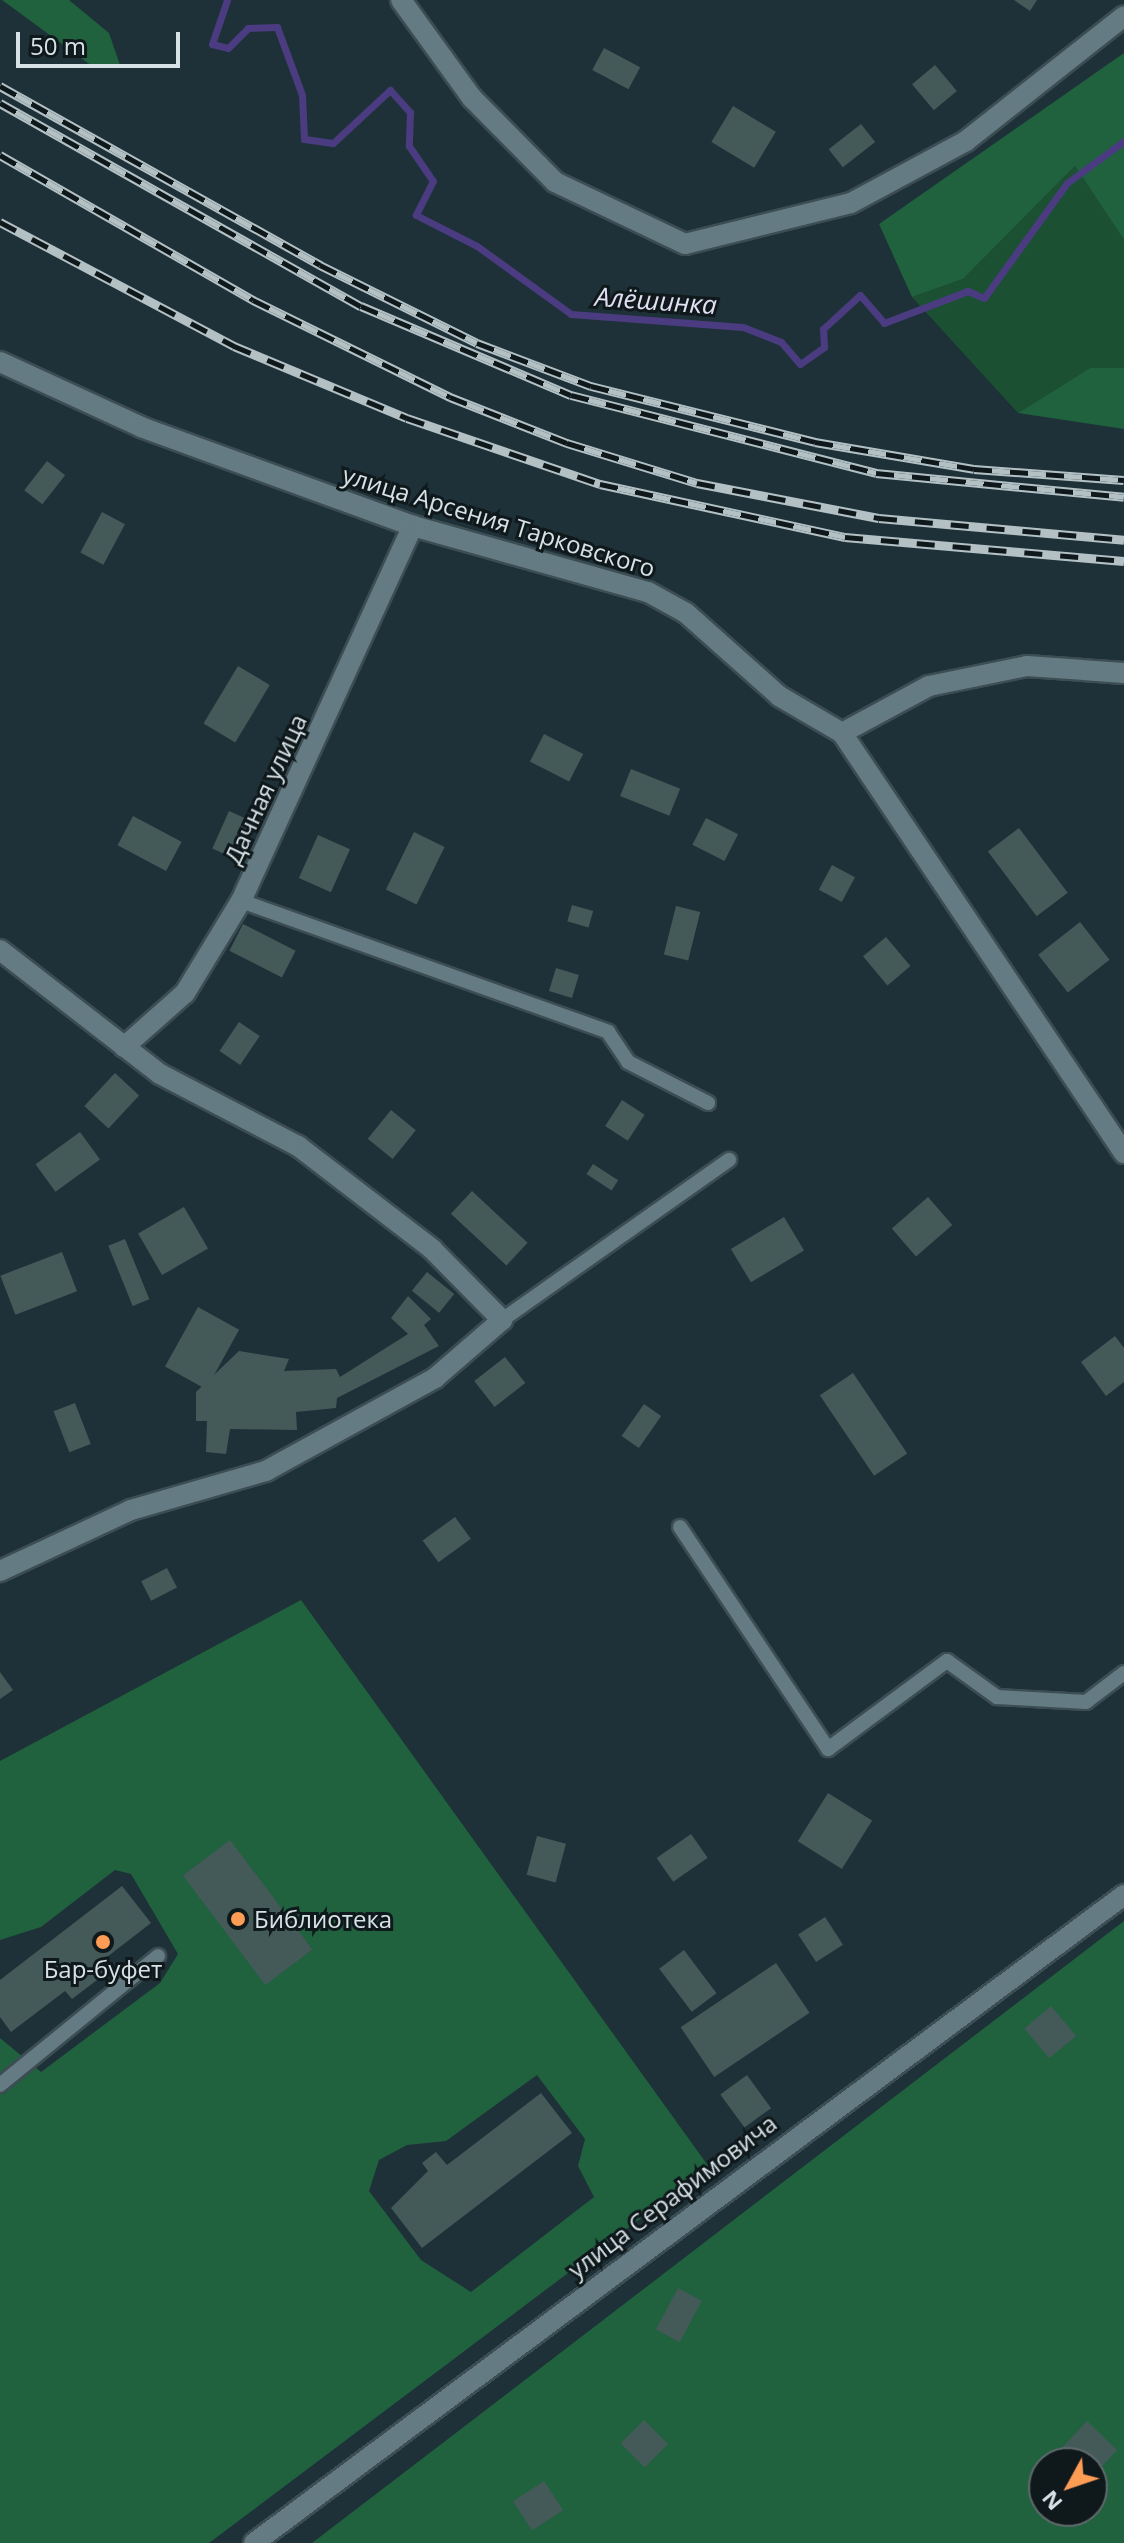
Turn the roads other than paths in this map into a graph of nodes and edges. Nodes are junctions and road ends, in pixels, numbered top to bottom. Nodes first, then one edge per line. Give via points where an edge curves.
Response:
1 (401, 0) edge
2 (1124, 16) edge
3 (0, 362) edge
4 (413, 526) junction
5 (1124, 673) edge
6 (842, 733) junction
7 (241, 901) junction
8 (1, 954) edge
9 (124, 1047) junction
10 (708, 1103) dead end
11 (1124, 1153) edge
12 (729, 1160) dead end
13 (502, 1320) junction
14 (680, 1527) dead end
15 (0, 1571) edge
16 (1124, 1673) edge
17 (1124, 1895) edge
18 (158, 1956) dead end
19 (0, 2085) edge
20 (254, 2543) edge

1 - 2 street via 472,98 555,182 685,244 851,203 966,141
3 - 4 street, улица Арсения Тарковского via 141,427
4 - 6 street, улица Арсения Тарковского via 648,592 686,613 779,696
4 - 7 street, Дачная улица
5 - 6 street via 1027,666 943,683
6 - 11 street, улица Арсения Тарковского
7 - 9 street, Дачная улица via 185,993
7 - 10 lane via 608,1032 628,1062
8 - 9 street
9 - 13 street via 298,1146 432,1249
12 - 13 lane
13 - 15 street via 435,1378 266,1471 131,1510
14 - 16 lane via 828,1749 947,1661 997,1697 1086,1702
17 - 20 street, улица Серафимовича
18 - 19 lane

